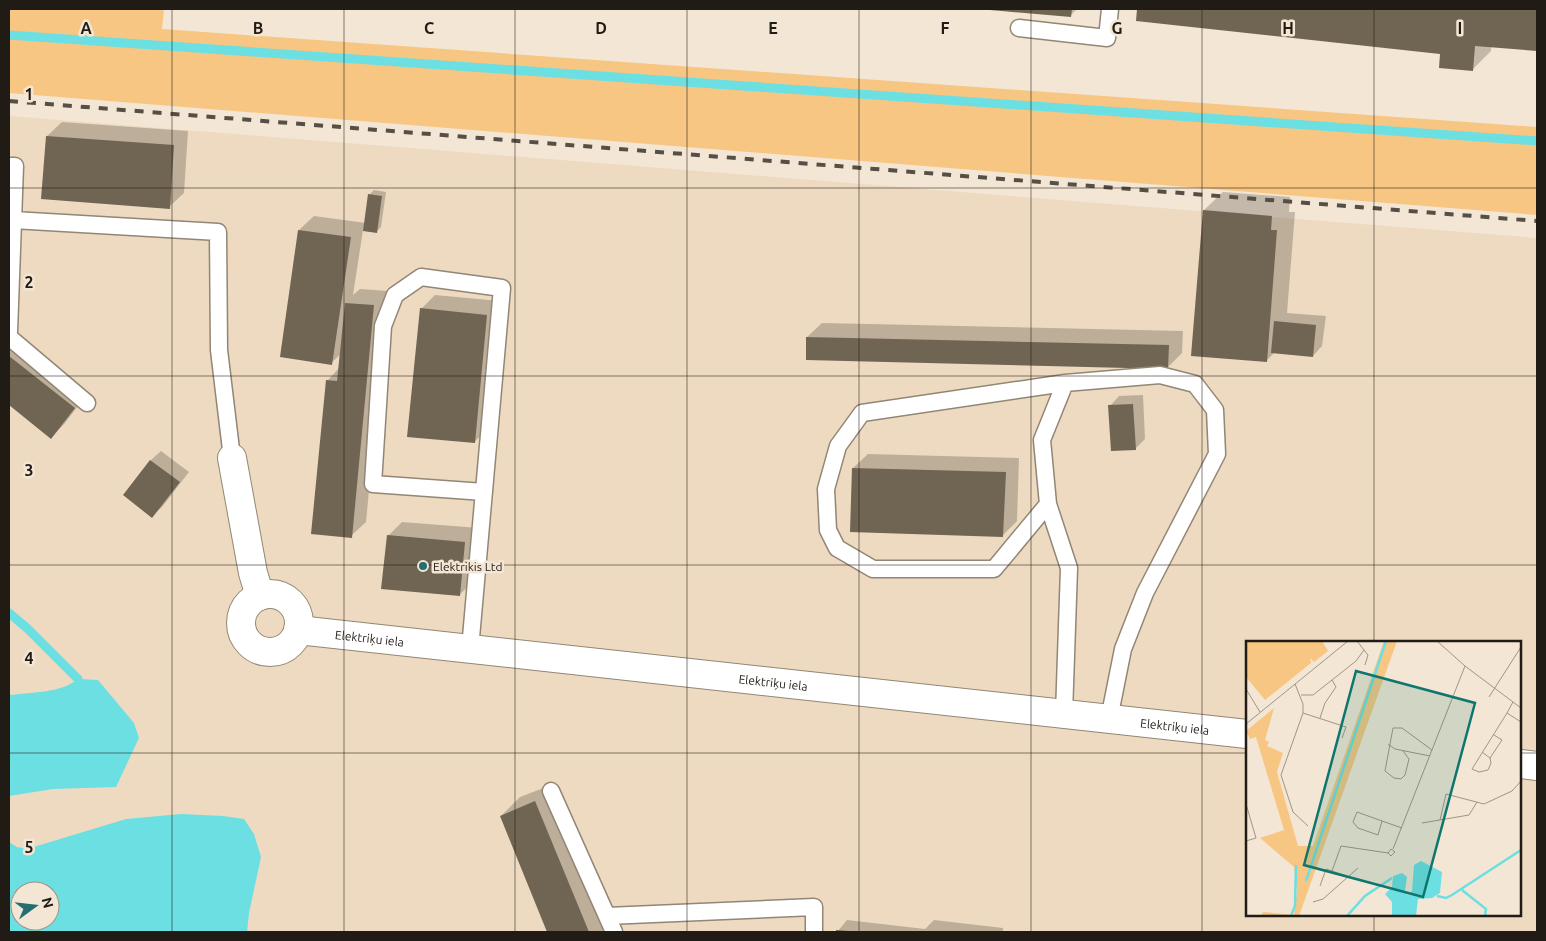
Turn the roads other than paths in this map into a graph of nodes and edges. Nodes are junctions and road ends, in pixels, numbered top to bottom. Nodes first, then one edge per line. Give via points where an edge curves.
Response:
1 (1110, 9) edge
2 (1019, 28) dead end
3 (9, 166) edge
4 (13, 220) junction
5 (9, 332) edge
6 (9, 337) edge
7 (1065, 383) junction
8 (87, 403) dead end
9 (232, 458) joint
10 (484, 492) junction
11 (1048, 504) junction
12 (260, 596) junction
13 (298, 630) junction
14 (470, 649) junction
15 (1064, 714) junction
16 (1109, 719) junction
17 (1246, 734) edge
18 (1521, 764) edge
19 (1537, 766) edge
20 (551, 791) dead end
21 (607, 916) junction
22 (614, 932) edge
23 (814, 932) edge

1 - 2 lane via 1107,38
3 - 4 lane via 15,166
4 - 5 lane
4 - 9 lane via 218,232 219,350
6 - 8 lane
7 - 11 lane via 1042,440
7 - 11 lane via 862,413 838,446 826,489 828,530 837,548 873,569 994,569
7 - 16 lane via 1160,375 1195,384 1215,410 1217,454 1145,593 1123,649
9 - 12 street
10 - 10 lane via 502,288 421,277 395,295 382,326 373,484
10 - 14 lane
11 - 15 lane via 1069,568
12 - 13 street via 270,594 289,601 296,609
12 - 13 street via 251,601 242,618 245,638 251,645 269,652 279,651 288,646
13 - 14 street, Elektriķu iela
14 - 15 street, Elektriķu iela
15 - 16 street, Elektriķu iela
16 - 17 street, Elektriķu iela
18 - 19 street
20 - 21 lane
21 - 22 lane
21 - 23 lane via 814,908

